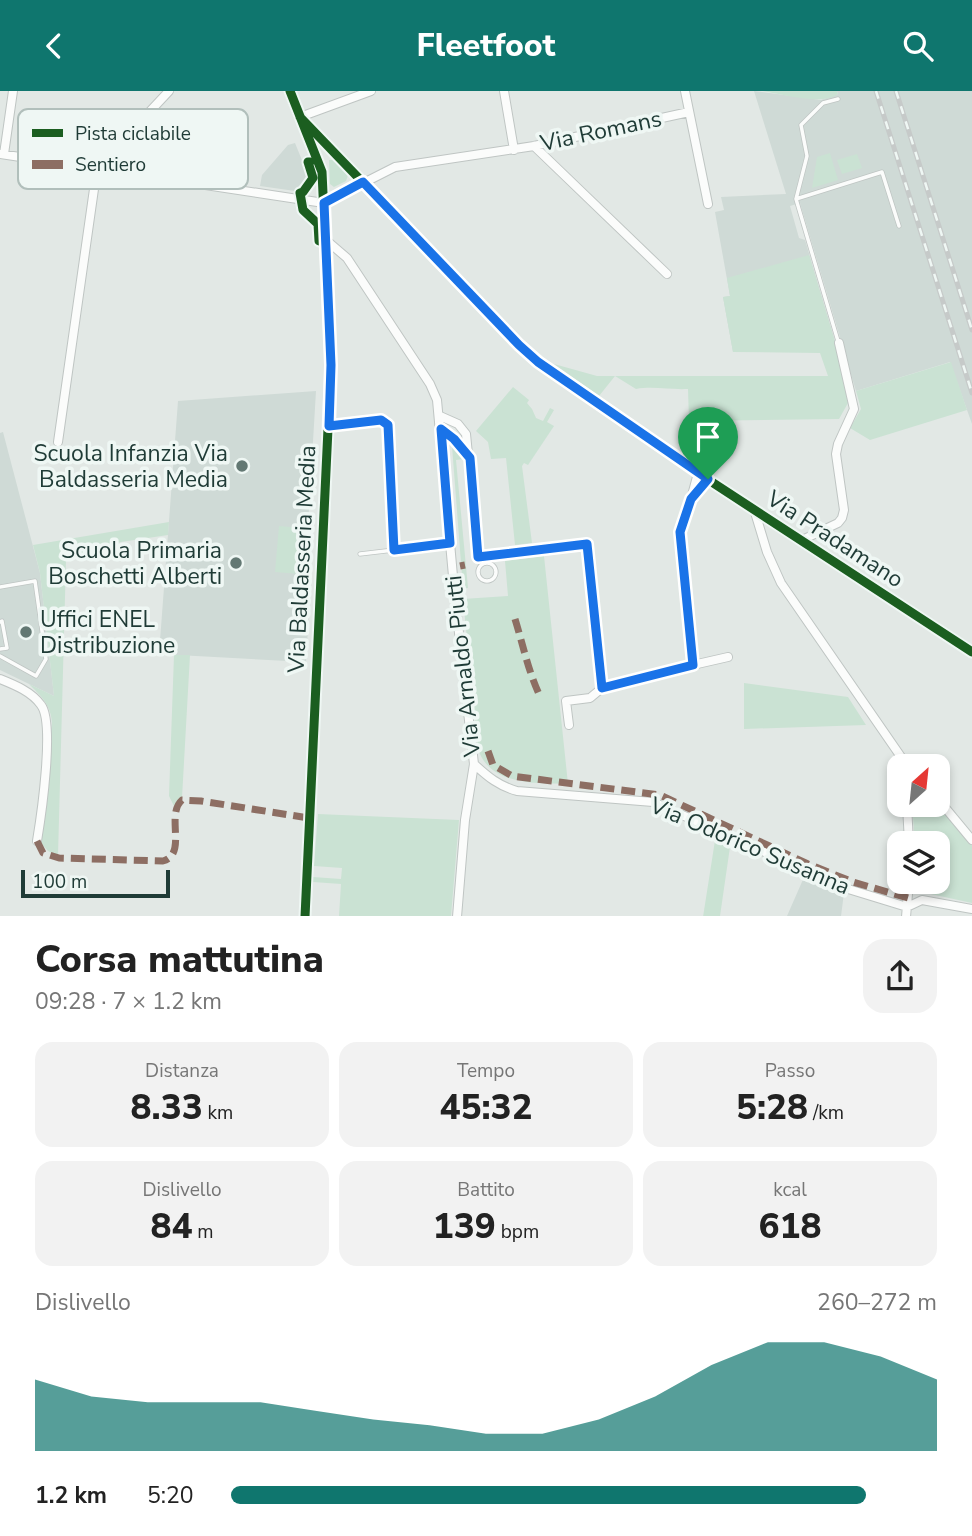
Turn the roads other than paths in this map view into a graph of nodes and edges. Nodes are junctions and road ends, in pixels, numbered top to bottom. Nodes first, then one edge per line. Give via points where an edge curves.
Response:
1 (13, 91) edge
2 (169, 91) edge
3 (290, 91) edge
4 (371, 91) edge
5 (504, 91) edge
6 (685, 91) edge
7 (838, 99) dead end
8 (152, 109) edge
9 (689, 112) junction
10 (300, 117) junction
11 (534, 146) junction
12 (514, 150) junction
13 (2, 154) edge
14 (363, 182) junction
15 (94, 189) edge
16 (231, 189) edge
17 (797, 201) junction
18 (324, 203) junction
19 (708, 204) dead end
20 (899, 226) dead end
21 (326, 240) junction
22 (667, 274) dead end
23 (839, 343) joint
24 (440, 416) junction
25 (329, 426) junction
26 (441, 429) junction
27 (58, 442) dead end
28 (470, 458) junction
29 (703, 476) junction
30 (754, 509) junction
31 (802, 540) junction
32 (450, 543) junction
33 (394, 550) junction
34 (360, 554) dead end
35 (480, 561) junction
36 (0, 587) edge
37 (0, 622) edge
38 (0, 649) edge
39 (972, 652) edge
40 (0, 656) edge
41 (729, 657) dead end
42 (693, 665) junction
43 (0, 679) edge
44 (602, 688) junction
45 (569, 726) dead end
46 (898, 754) edge
47 (474, 764) junction
48 (950, 813) edge
49 (972, 840) edge
50 (37, 842) dead end
51 (908, 894) edge
52 (906, 907) junction
53 (972, 909) edge
54 (305, 916) edge
55 (457, 916) edge
56 (906, 916) edge

1 - 13 street
2 - 8 street
3 - 10 street
4 - 10 street
5 - 12 street, Via Romans
6 - 9 street
7 - 17 lane via 823,103 801,125 807,156
9 - 11 street, Via Romans
9 - 19 street
10 - 14 street, Via Pradamano
10 - 18 street, Via Baldasseria Media via 322,172
11 - 12 street, Via Romans
11 - 22 street
12 - 14 street, Via Romans via 412,163
14 - 18 street, Via Romans
14 - 29 street, Via Pradamano via 538,362
15 - 27 street
16 - 18 street
17 - 20 lane via 882,172
17 - 23 lane
18 - 21 street, Via Baldasseria Media
21 - 24 street, Via Arnaldo Piutti via 347,258 430,384
21 - 25 street, Via Baldasseria Media
23 - 31 street via 854,409 836,454 844,510 838,523
24 - 26 street, Via Arnaldo Piutti
24 - 28 street via 464,429
25 - 33 lane via 381,420 388,425
25 - 54 street, Via Baldasseria Media
26 - 28 street
26 - 32 street, Via Arnaldo Piutti
28 - 35 street
29 - 30 street, Via Pradamano
29 - 42 street via 680,532
30 - 31 street, Via Pradamano
30 - 46 street via 781,583
31 - 39 street, Via Pradamano
32 - 33 lane
32 - 47 street, Via Arnaldo Piutti
33 - 34 lane
35 - 35 lane via 481,580 495,579 495,566
35 - 44 street via 587,544
36 - 40 lane via 35,581 47,659 36,676
37 - 38 lane via 7,648
41 - 42 street
42 - 44 street
43 - 50 street via 26,692 45,712
44 - 45 street via 590,698 566,701
47 - 52 street, Via Odorico Susanna via 496,783 517,791 653,802 845,888
47 - 55 street, Via Arnaldo Piutti
48 - 49 street
51 - 52 street
52 - 53 street via 922,899
52 - 56 street

